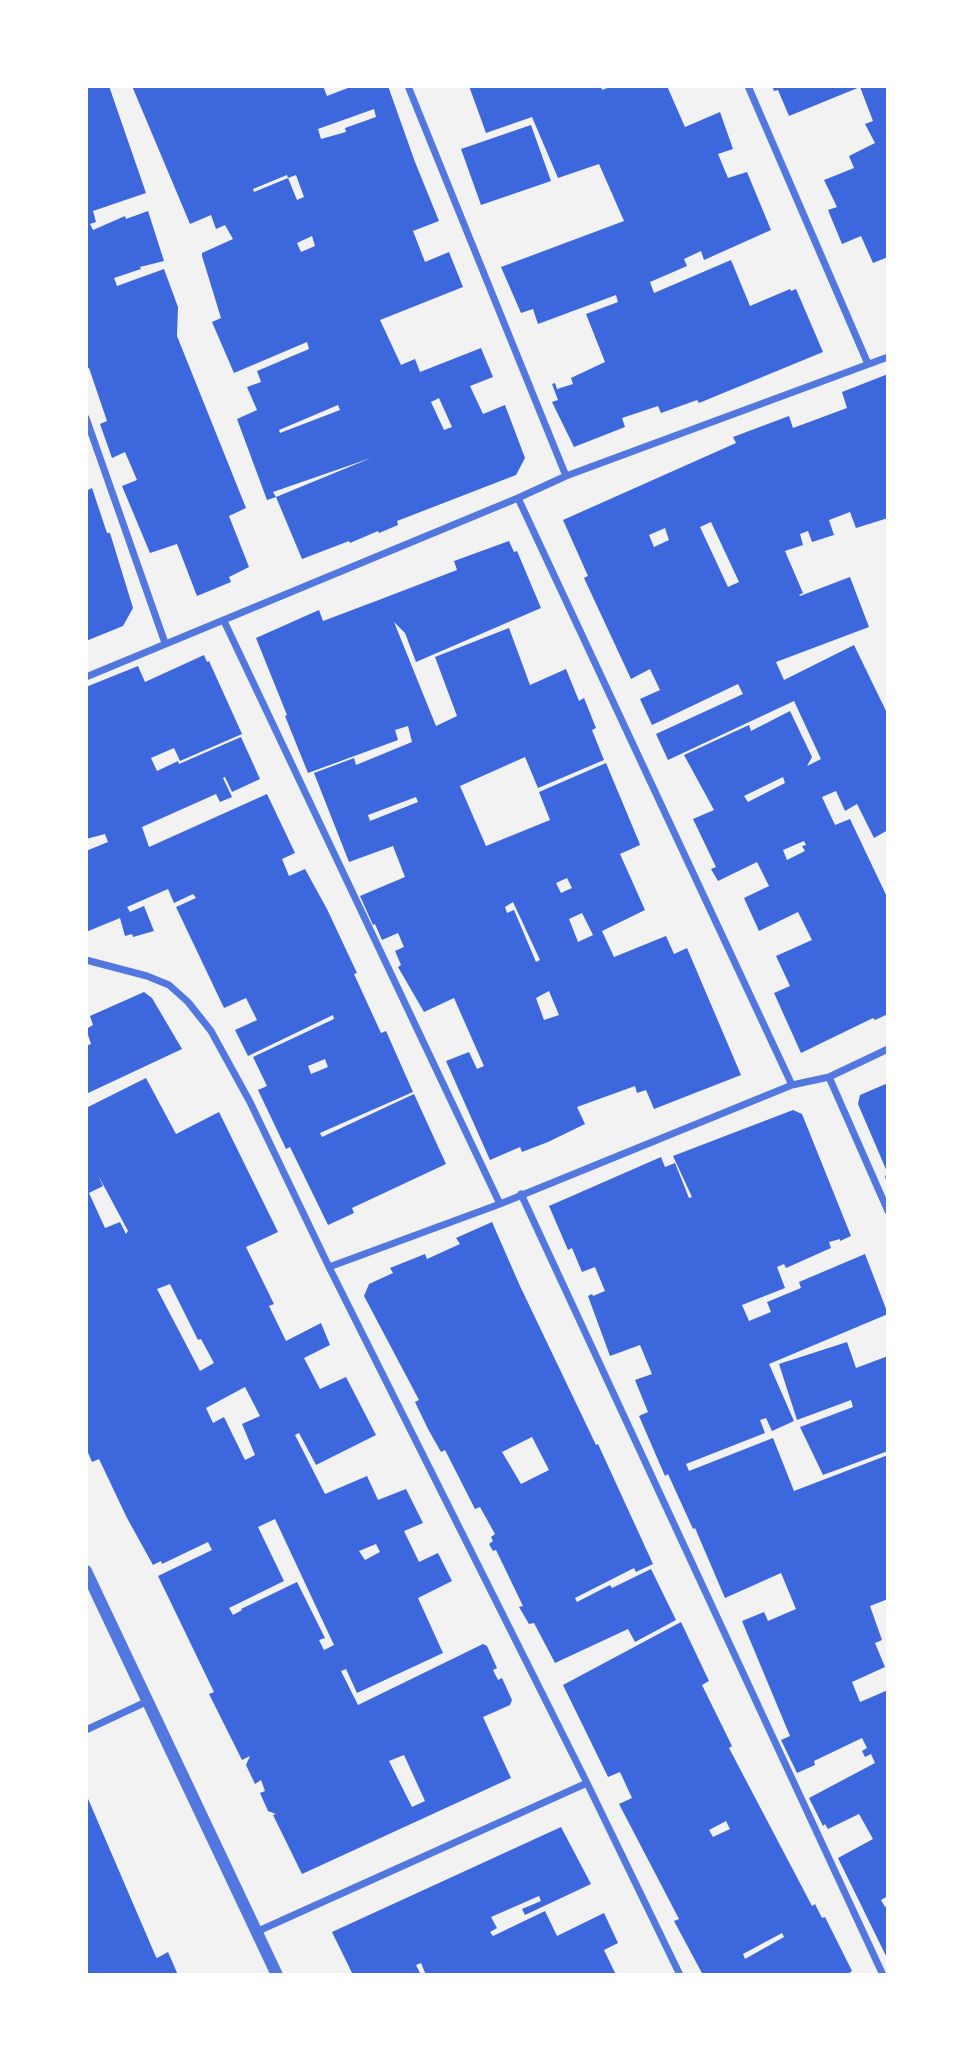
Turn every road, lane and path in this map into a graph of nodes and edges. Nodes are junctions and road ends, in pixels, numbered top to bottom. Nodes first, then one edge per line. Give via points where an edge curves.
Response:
1 (408, 86) edge
2 (748, 86) edge
3 (888, 357) edge
4 (868, 364) junction
5 (86, 418) edge
6 (566, 476) junction
7 (518, 498) junction
8 (224, 621) junction
9 (165, 643) junction
10 (86, 677) edge
11 (86, 960) edge
12 (888, 1049) edge
13 (829, 1077) junction
14 (792, 1085) junction
15 (522, 1194) junction
16 (500, 1204) junction
17 (888, 1211) edge
18 (329, 1267) junction
19 (86, 1571) edge
20 (148, 1701) junction
21 (86, 1730) edge
22 (587, 1783) junction
23 (256, 1932) junction
24 (277, 1975) edge
25 (680, 1975) edge
26 (883, 1975) edge

1 - 6 street
2 - 4 street
3 - 4 street
4 - 6 street
5 - 9 street
6 - 7 street
7 - 8 street
7 - 14 street
8 - 9 street
8 - 16 street
9 - 10 street
11 - 18 street via 169,985 196,1011 250,1102
12 - 13 street
13 - 14 street
13 - 17 street
14 - 15 street
15 - 16 street
15 - 26 street
16 - 18 street
18 - 22 street
19 - 20 street
20 - 21 street
20 - 23 street
22 - 23 street
22 - 25 street
23 - 24 street

